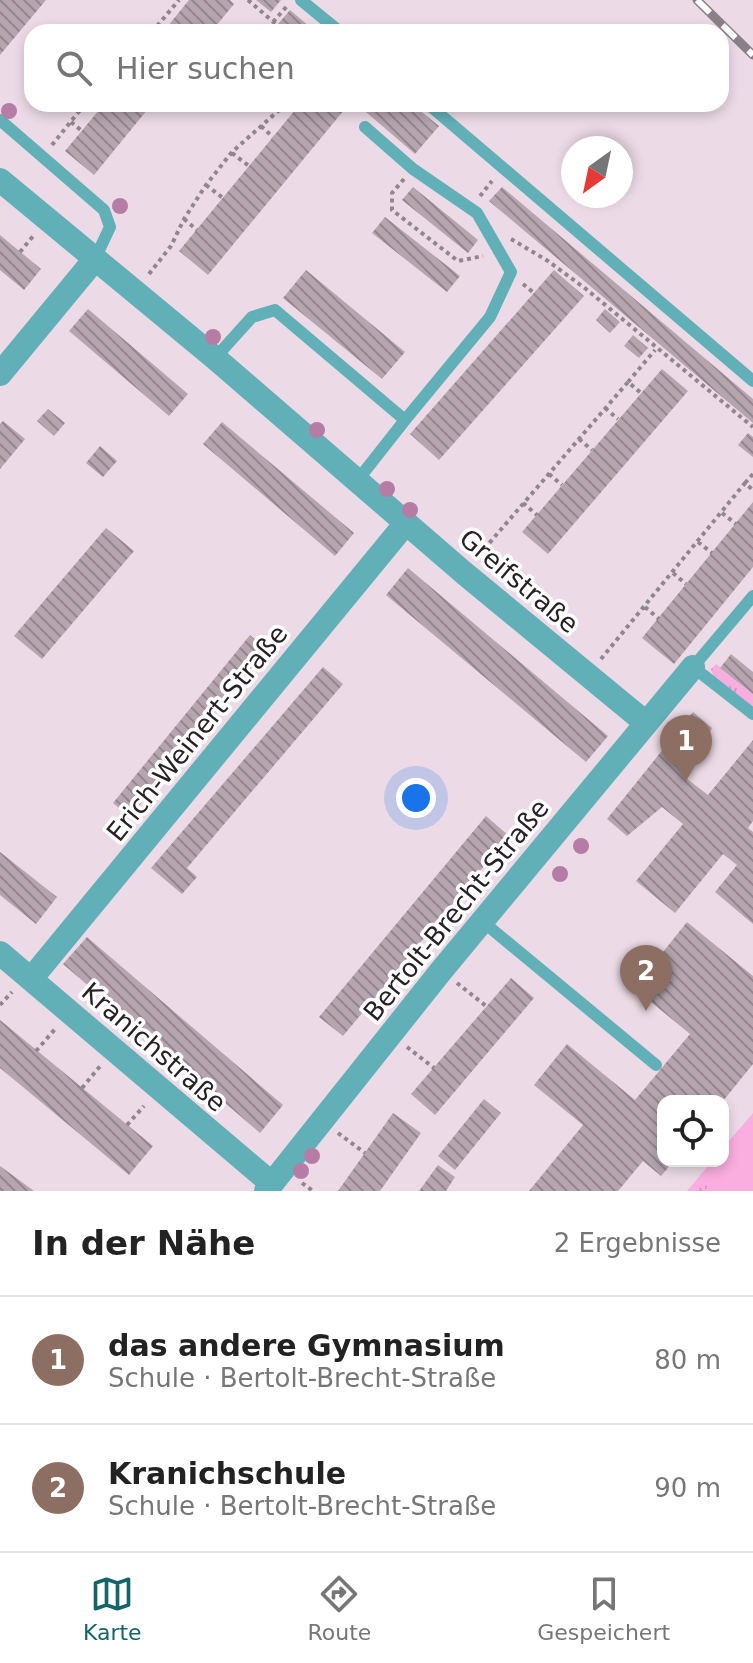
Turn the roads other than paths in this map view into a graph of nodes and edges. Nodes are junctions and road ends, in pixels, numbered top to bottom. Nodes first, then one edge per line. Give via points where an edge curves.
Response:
1 (301, 0) edge
2 (330, 24) edge
3 (438, 112) edge
4 (0, 120) edge
5 (365, 127) dead end
6 (0, 180) edge
7 (95, 259) junction
8 (215, 358) junction
9 (0, 374) edge
10 (753, 381) edge
11 (405, 420) junction
12 (357, 481) junction
13 (406, 523) junction
14 (753, 596) edge
15 (693, 667) junction
16 (753, 714) edge
17 (646, 723) junction
18 (482, 921) junction
19 (0, 953) edge
20 (31, 979) junction
21 (656, 1065) dead end
22 (268, 1187) edge

1 - 2 lane
3 - 10 lane
4 - 7 lane via 104,210 110,227
5 - 11 lane via 413,169 472,208 511,275 490,317
6 - 7 street, Greifstraße
7 - 8 street, Greifstraße
7 - 9 street
8 - 11 lane via 252,317 275,310
8 - 12 street, Greifstraße
11 - 12 lane
12 - 13 street, Greifstraße
13 - 17 street, Greifstraße
13 - 20 street, Erich-Weinert-Straße
14 - 15 lane
15 - 16 lane
15 - 17 street, Bertolt-Brecht-Straße
17 - 18 street, Bertolt-Brecht-Straße
18 - 21 lane
18 - 22 street, Bertolt-Brecht-Straße
19 - 20 street, Kranichstraße
20 - 22 street, Kranichstraße

